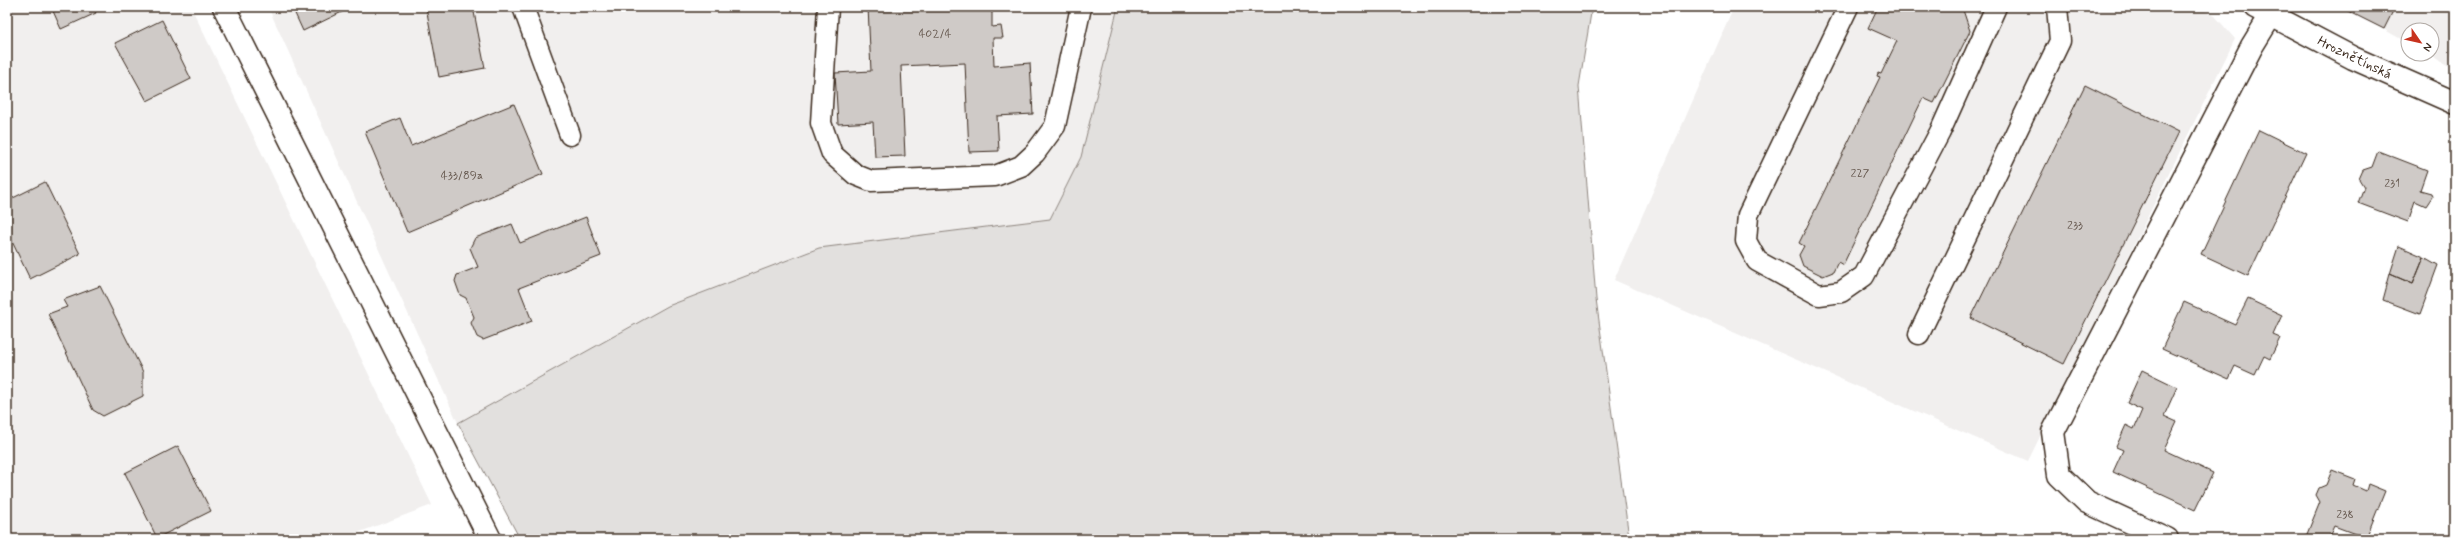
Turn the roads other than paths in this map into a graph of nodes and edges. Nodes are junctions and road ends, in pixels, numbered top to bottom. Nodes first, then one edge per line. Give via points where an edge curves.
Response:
1 (224, 7) edge
2 (523, 7) edge
3 (828, 7) edge
4 (1081, 7) edge
5 (1848, 7) edge
6 (1996, 7) edge
7 (2058, 7) edge
8 (2264, 11) edge
9 (2455, 103) edge
10 (570, 135) dead end
11 (1919, 334) dead end
12 (490, 539) edge
13 (2167, 539) edge

1 - 12 street
2 - 10 lane
3 - 4 lane via 821,123 832,154 856,175 871,181 995,176 1021,166 1035,153 1055,126
5 - 6 lane via 1748,215 1746,241 1757,261 1819,295 1842,292 1864,276 1940,132
7 - 11 lane via 2060,41
8 - 9 street, Hroznětínská via 2353,58
8 - 13 street via 2252,46 2053,432 2059,475 2086,502

